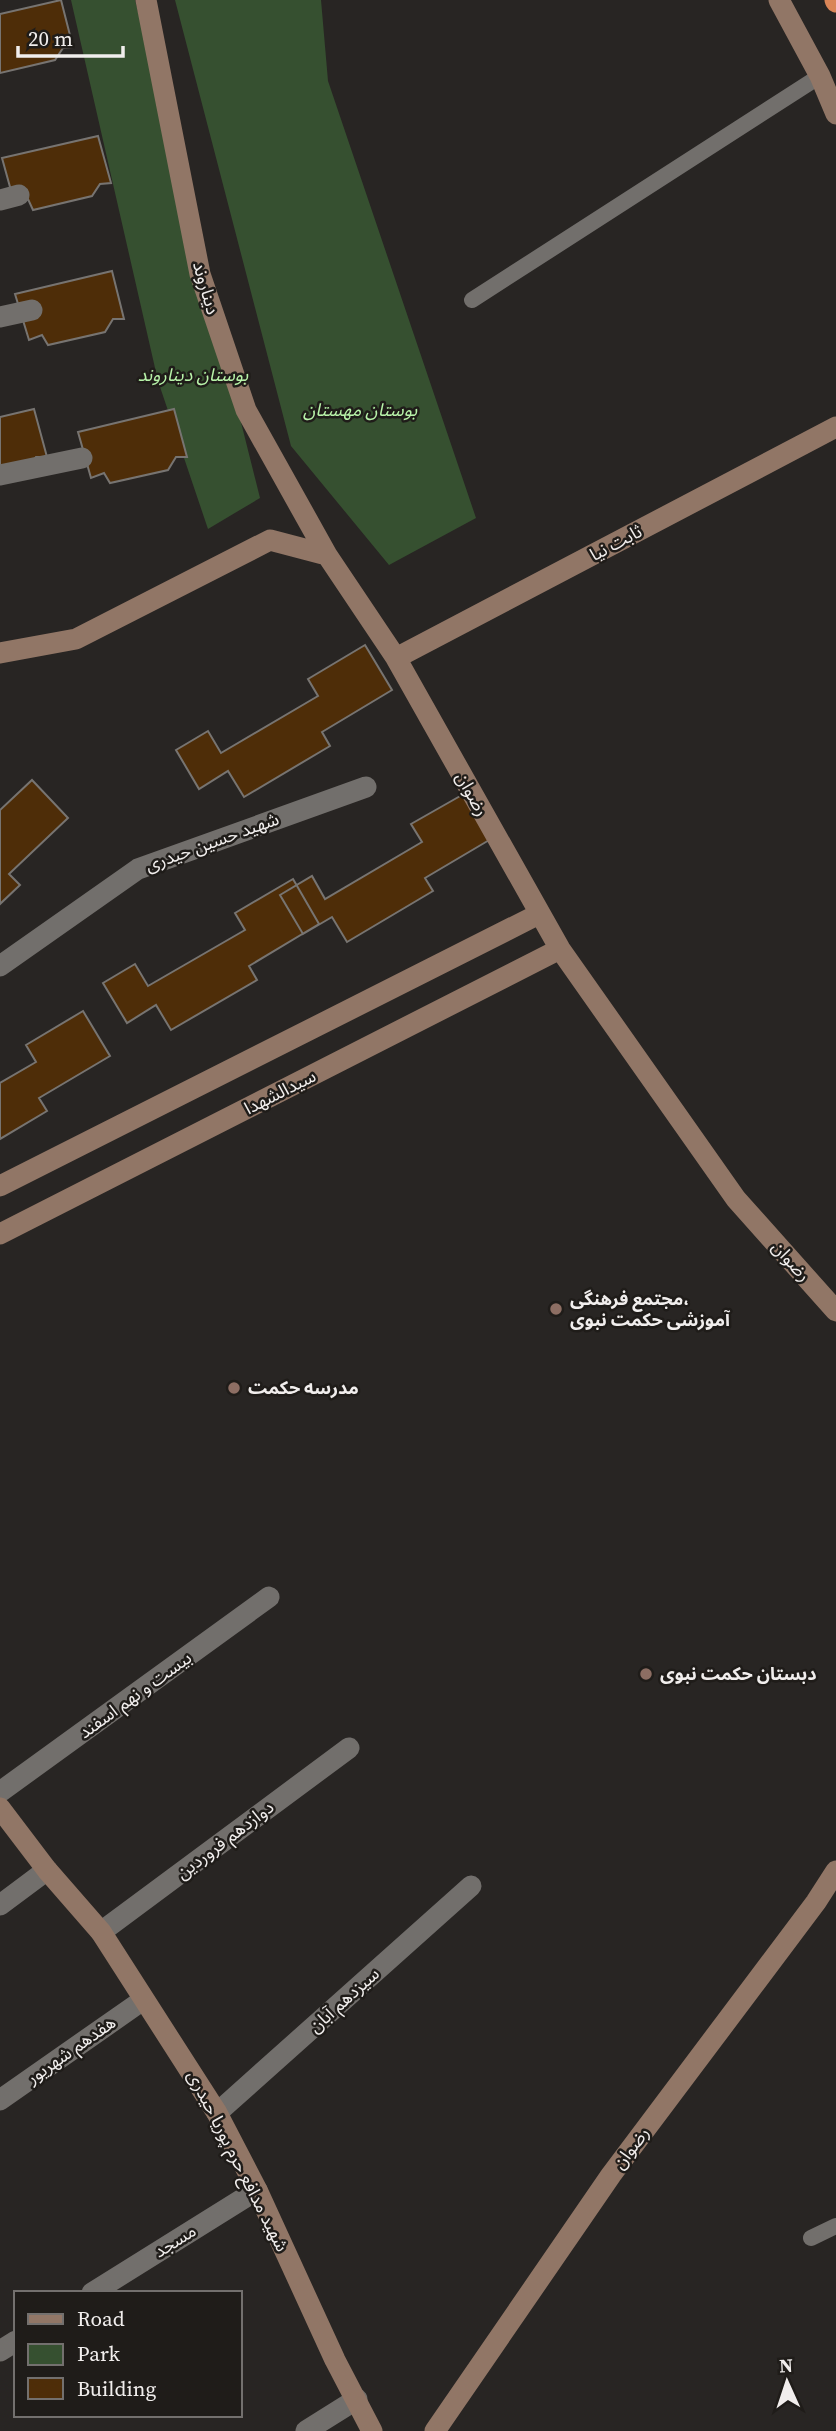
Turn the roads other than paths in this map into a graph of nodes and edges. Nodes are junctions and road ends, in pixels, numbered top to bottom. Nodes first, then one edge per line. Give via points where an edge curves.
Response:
1 (146, 0) edge
2 (779, 0) edge
3 (820, 76) junction
4 (836, 114) edge
5 (472, 300) dead end
6 (32, 310) dead end
7 (0, 317) edge
8 (836, 427) edge
9 (82, 458) dead end
10 (0, 475) edge
11 (327, 555) junction
12 (0, 653) edge
13 (396, 658) junction
14 (366, 787) dead end
15 (539, 914) junction
16 (560, 949) junction
17 (0, 966) edge
18 (0, 1186) edge
19 (0, 1234) edge
20 (836, 1311) edge
21 (269, 1597) dead end
22 (349, 1748) dead end
23 (0, 1792) edge
24 (0, 1808) edge
25 (47, 1870) junction
26 (836, 1871) edge
27 (471, 1886) dead end
28 (0, 1905) edge
29 (101, 1931) junction
30 (143, 2000) junction
31 (0, 2099) edge
32 (217, 2113) junction
33 (257, 2190) junction
34 (836, 2226) edge
35 (811, 2238) dead end
36 (95, 2291) edge
37 (357, 2399) junction
38 (306, 2431) edge
39 (372, 2431) edge
40 (435, 2431) edge

1 - 11 main road, دیناروند via 200,274 246,410
2 - 3 main road
3 - 4 main road
3 - 5 lane
6 - 7 street
8 - 13 main road, ثابت نیا
9 - 10 street
11 - 12 main road via 270,540 76,639
11 - 13 main road, رضوان
13 - 15 main road, رضوان
14 - 17 street, شهید حسین حیدری via 138,869
15 - 16 main road, رضوان
15 - 18 main road
16 - 19 main road, سیدالشهدا
16 - 20 main road, رضوان via 736,1199
21 - 23 street, بیست و نهم اسفند
22 - 29 street, دوازدهم فروردین
24 - 25 main road, شهید مدافع حرم پوریا حیدری
25 - 28 street
25 - 29 main road, شهید مدافع حرم پوریا حیدری
26 - 40 main road, رضوان via 611,2175
27 - 32 street, سیزدهم آبان
29 - 30 main road, شهید مدافع حرم پوریا حیدری
30 - 31 street, هفدهم شهریور
30 - 32 main road, شهید مدافع حرم پوریا حیدری
32 - 33 main road, شهید مدافع حرم پوریا حیدری
33 - 36 street, مسجد
33 - 37 main road, شهید مدافع حرم پوریا حیدری
34 - 35 lane
37 - 38 street
37 - 39 main road, شهید مدافع حرم پوریا حیدری

